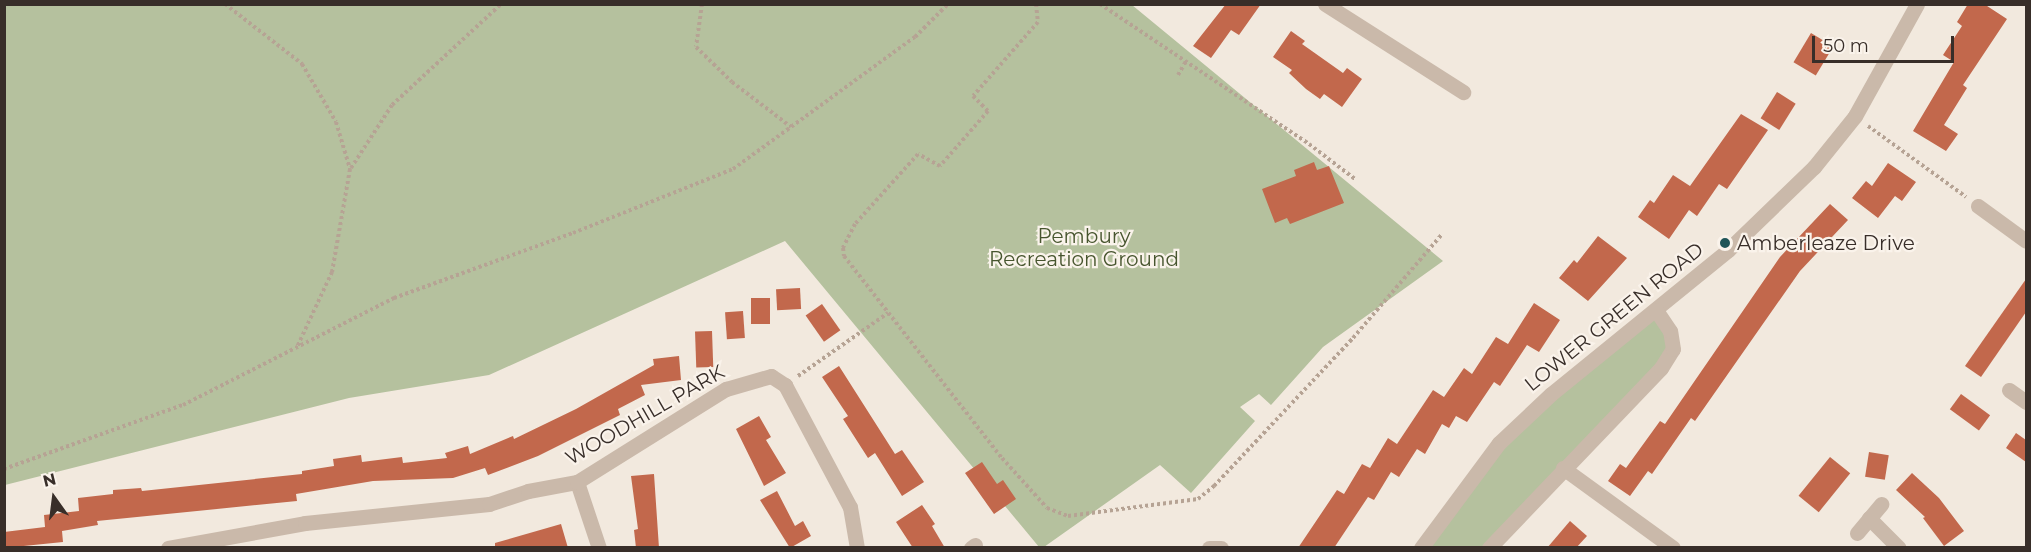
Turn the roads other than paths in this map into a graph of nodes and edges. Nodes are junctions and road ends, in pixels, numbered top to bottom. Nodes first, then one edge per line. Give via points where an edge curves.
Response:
1 (1325, 4) edge
2 (1917, 4) edge
3 (1463, 92) dead end
4 (1978, 206) road end
5 (2026, 241) edge
6 (1656, 310) junction
7 (2009, 390) dead end
8 (2026, 402) edge
9 (1563, 468) junction
10 (577, 482) junction
11 (1881, 504) dead end
12 (1869, 518) junction
13 (1857, 533) dead end
14 (168, 548) edge
15 (599, 548) edge
16 (857, 548) edge
17 (1209, 548) edge
18 (1221, 548) edge
19 (1421, 548) edge
20 (1489, 548) edge
21 (1673, 548) edge
22 (1899, 548) edge

1 - 3 street
2 - 6 street, LOWER GREEN ROAD via 1856,116 1778,205
4 - 5 street
6 - 9 street via 1670,331 1673,349 1661,368
6 - 19 street, LOWER GREEN ROAD via 1551,394 1500,442
7 - 8 street
9 - 20 street
9 - 21 street
10 - 14 street, WOODHILL PARK via 528,491 489,504 305,523
10 - 15 street
10 - 16 street, WOODHILL PARK via 726,389 771,375 785,385 850,507
11 - 12 street
12 - 13 street
12 - 22 street
17 - 18 street

